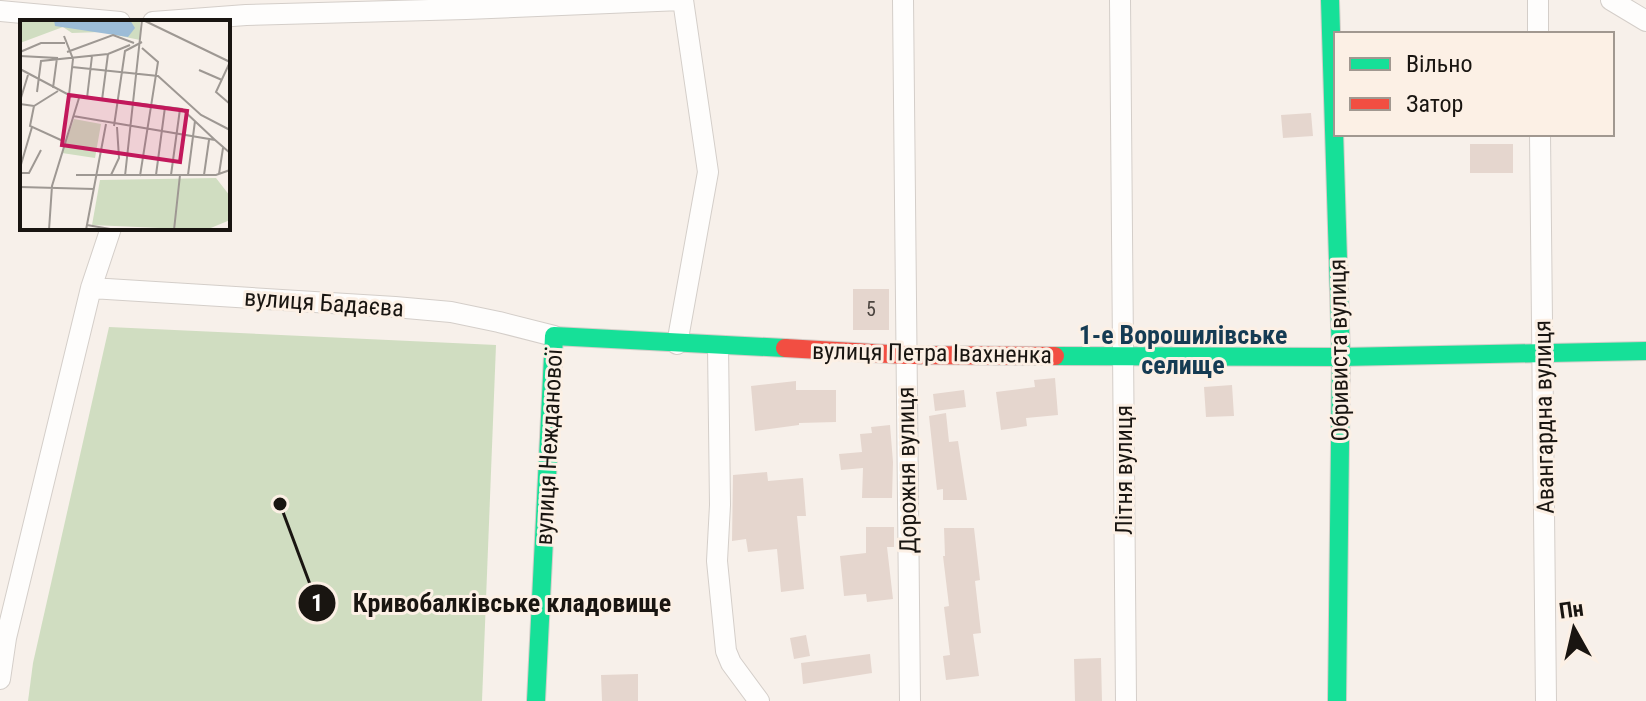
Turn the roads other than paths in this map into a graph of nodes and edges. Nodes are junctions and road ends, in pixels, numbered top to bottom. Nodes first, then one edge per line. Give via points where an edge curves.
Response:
1 (682, 0) edge
2 (903, 0) edge
3 (1120, 0) edge
4 (1330, 0) edge
5 (1538, 0) edge
6 (1611, 0) edge
7 (466, 4) edge
8 (246, 7) edge
9 (0, 11) edge
10 (98, 20) edge
11 (207, 20) edge
12 (1646, 21) edge
13 (1538, 32) edge
14 (1334, 130) edge
15 (1334, 136) edge
16 (1540, 136) edge
17 (110, 230) edge
18 (91, 288) junction
19 (554, 336) junction
20 (677, 344) junction
21 (718, 346) junction
22 (1646, 351) edge
23 (1544, 353) junction
24 (906, 355) junction
25 (1123, 356) junction
26 (1341, 357) junction
27 (3, 637) edge
28 (0, 679) edge
29 (536, 701) edge
30 (759, 701) edge
31 (910, 701) edge
32 (1126, 701) edge
33 (1337, 701) edge
34 (1546, 701) edge

1 - 7 street
1 - 20 street via 708,172
2 - 24 street, Дорожня вулиця
3 - 25 street, Літня вулиця
4 - 14 street, Обривиста вулиця
5 - 13 street
6 - 12 street
7 - 8 street
8 - 11 street
9 - 10 street
15 - 26 street, Обривиста вулиця
16 - 23 street, Авангардна вулиця
17 - 18 street
18 - 19 street, вулиця Бадаєва via 451,312
18 - 27 street
19 - 20 street, вулиця Петра Івахненка
19 - 29 street, вулиця Нежданової
20 - 21 street, вулиця Петра Івахненка
21 - 24 street, вулиця Петра Івахненка
21 - 30 street via 717,561 726,651
22 - 23 street, вулиця Петра Івахненка
23 - 26 street, вулиця Петра Івахненка
23 - 34 street, Авангардна вулиця
24 - 25 street, вулиця Петра Івахненка
24 - 31 street, Дорожня вулиця
25 - 26 street, вулиця Петра Івахненка
25 - 32 street, Літня вулиця
26 - 33 street, Обривиста вулиця
27 - 28 street

